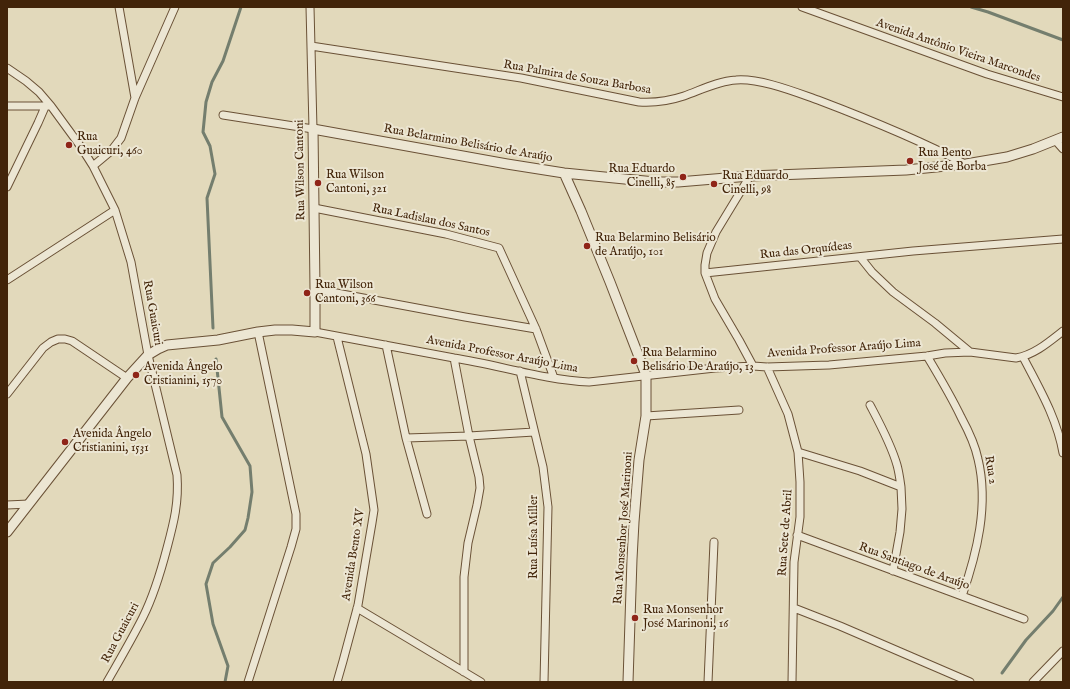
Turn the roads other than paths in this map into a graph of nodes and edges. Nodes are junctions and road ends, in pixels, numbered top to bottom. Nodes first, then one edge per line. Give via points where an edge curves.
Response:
1 (119, 7) edge
2 (175, 7) edge
3 (310, 7) edge
4 (802, 7) edge
5 (310, 46) junction
6 (7, 68) edge
7 (1063, 97) edge
8 (135, 98) junction
9 (7, 106) edge
10 (48, 106) junction
11 (223, 115) dead end
12 (313, 130) junction
13 (1059, 138) edge
14 (1063, 149) edge
15 (966, 164) junction
16 (93, 166) junction
17 (564, 173) junction
18 (750, 176) junction
19 (7, 187) edge
20 (314, 208) junction
21 (115, 210) junction
22 (1063, 239) edge
23 (860, 257) junction
24 (705, 273) junction
25 (7, 280) edge
26 (316, 289) junction
27 (536, 329) junction
28 (1063, 331) edge
29 (258, 332) junction
30 (315, 332) junction
31 (337, 337) junction
32 (386, 345) junction
33 (970, 352) junction
34 (148, 355) junction
35 (927, 356) junction
36 (1023, 357) junction
37 (454, 358) junction
38 (753, 366) junction
39 (767, 367) junction
40 (520, 371) junction
41 (646, 375) junction
42 (127, 378) junction
43 (554, 378) junction
44 (7, 394) edge
45 (870, 405) dead end
46 (739, 410) dead end
47 (646, 416) junction
48 (534, 432) junction
49 (469, 436) junction
50 (406, 438) junction
51 (798, 452) junction
52 (1063, 453) edge
53 (901, 487) junction
54 (28, 504) junction
55 (7, 505) edge
56 (427, 514) dead end
57 (7, 532) edge
58 (797, 535) junction
59 (714, 542) dead end
60 (893, 571) junction
61 (962, 596) junction
62 (357, 608) junction
63 (794, 608) junction
64 (1024, 619) dead end
65 (1063, 651) edge
66 (464, 672) junction
67 (107, 682) edge
68 (248, 682) edge
69 (337, 682) edge
70 (481, 682) edge
71 (544, 682) edge
72 (628, 682) edge
73 (708, 682) edge
74 (792, 682) edge
75 (970, 682) edge
76 (1033, 682) edge

1 - 8 street
2 - 8 street
3 - 5 street, Rua Wilson Cantoni
4 - 7 street, Avenida Antônio Vieira Marcondes via 987,74
5 - 12 street, Rua Wilson Cantoni
5 - 15 street, Rua Palmira de Souza Barbosa via 521,78 639,102 660,102 720,83 747,79 806,96 848,112 928,145
6 - 10 street, Rua Guaicuri via 39,92
8 - 16 street via 121,138 111,151
9 - 10 street
10 - 16 street, Rua Guaicuri
10 - 19 street
11 - 12 street, Rua Belarmino Belisário de Araújo
12 - 17 street, Rua Belarmino Belisário de Araújo
12 - 20 street, Rua Wilson Cantoni
13 - 14 street
13 - 15 street via 1007,157
15 - 18 street via 906,170
16 - 21 street, Rua Guaicuri
17 - 18 street via 655,182
17 - 41 street, Rua Belarmino Belisário de Araújo
18 - 24 street via 710,242 706,254
20 - 26 street, Rua Wilson Cantoni
20 - 27 street, Rua Ladislau dos Santos via 446,234 499,248
21 - 25 street
21 - 34 street, Rua Guaicuri via 131,262
22 - 23 street
23 - 24 street, Rua das Orquídeas
23 - 33 street, Rua das Orquídeas via 893,292
24 - 38 street via 715,299
26 - 27 street
26 - 30 street, Rua Wilson Cantoni
27 - 43 street, Rua Ladislau dos Santos
28 - 36 street
29 - 30 street, Avenida Professor Araújo Lima
29 - 34 street, Avenida Professor Araújo Lima via 218,340 167,345
29 - 68 street via 296,514 296,529
30 - 31 street, Avenida Professor Araújo Lima
31 - 32 street, Avenida Professor Araújo Lima
31 - 62 street, Avenida Bento XV via 366,454 374,510
32 - 37 street, Avenida Professor Araújo Lima
32 - 50 street
33 - 35 street, Avenida Professor Araújo Lima
33 - 36 street, Avenida Professor Araújo Lima
34 - 42 street, Avenida Professor Araújo Lima
34 - 67 street, Rua Guaicuri via 177,475 177,502 160,575 150,601
35 - 39 street, Avenida Professor Araújo Lima
35 - 61 street, Rua 2 via 970,435 982,483 979,537
36 - 52 street via 1053,417
37 - 40 street, Avenida Professor Araújo Lima
37 - 49 street
38 - 39 street, Avenida Professor Araújo Lima
38 - 41 street, Avenida Professor Araújo Lima
39 - 51 street, Rua Sete de Abril via 788,414
40 - 43 street, Avenida Professor Araújo Lima
40 - 48 street, Rua Luísa Miller
41 - 43 street, Avenida Professor Araújo Lima via 589,382
41 - 47 street, Rua Monsenhor José Marinoni
42 - 44 street via 72,341 58,339 43,348
42 - 54 street, Avenida Professor Araújo Lima
45 - 53 street via 892,450
46 - 47 street
47 - 72 street, Rua Monsenhor José Marinoni via 639,460 634,522
48 - 49 street
48 - 71 street, Rua Luísa Miller via 543,467 548,507
49 - 50 street
49 - 66 street via 480,488 468,543 464,577
50 - 56 street
51 - 53 street via 860,470
51 - 58 street, Rua Sete de Abril via 801,503
53 - 60 street via 900,532
54 - 55 street
54 - 57 street, Avenida Professor Araújo Lima
58 - 60 street, Rua Santiago de Araújo
58 - 63 street, Rua Sete de Abril
59 - 73 street
60 - 61 street, Rua Santiago de Araújo
61 - 64 street, Rua Santiago de Araújo
62 - 66 street
62 - 69 street, Avenida Bento XV
63 - 74 street, Rua Sete de Abril
63 - 75 street
65 - 76 street
66 - 70 street

